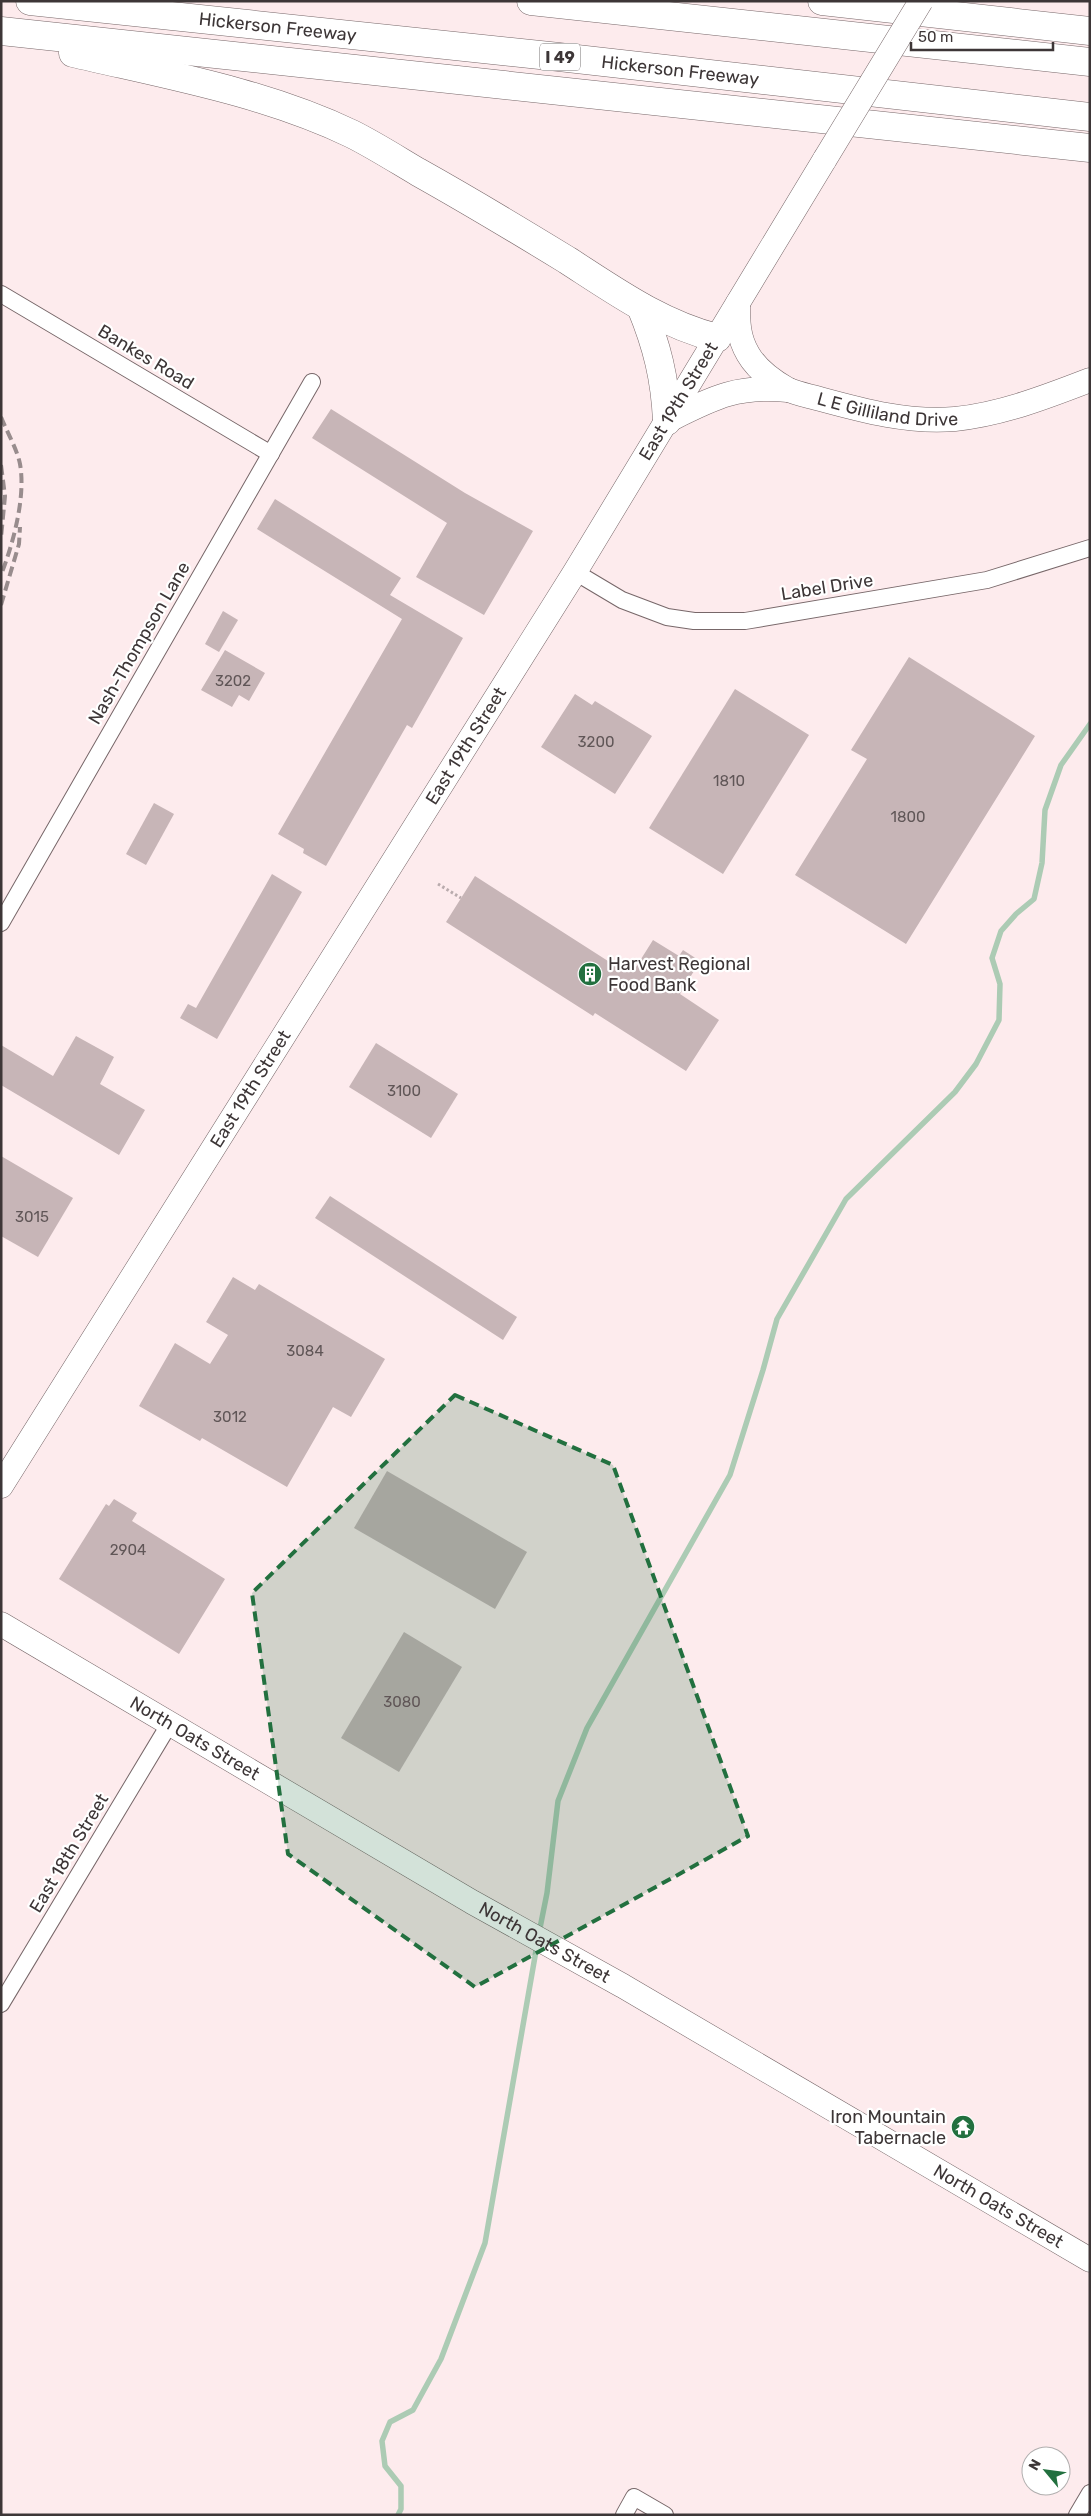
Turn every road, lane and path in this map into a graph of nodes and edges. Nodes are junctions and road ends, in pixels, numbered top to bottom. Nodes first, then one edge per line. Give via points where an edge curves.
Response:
1 (30, 1) edge
2 (531, 1) edge
3 (822, 1) edge
4 (921, 1) edge
5 (1, 31) edge
6 (1090, 31) edge
7 (1, 36) edge
8 (1090, 62) edge
9 (1090, 117) edge
10 (1090, 148) edge
11 (1, 294) edge
12 (738, 303) junction
13 (641, 306) junction
14 (717, 338) junction
15 (1090, 380) edge
16 (312, 382) dead end
17 (788, 390) junction
18 (667, 420) junction
19 (271, 454) junction
20 (1090, 548) edge
21 (575, 572) junction
22 (438, 884) dead end
23 (461, 898) dead end
24 (1, 923) edge
25 (1, 1486) edge
26 (1, 1624) edge
27 (170, 1723) junction
28 (1, 2004) edge
29 (1090, 2260) edge
30 (1090, 2493) edge
31 (624, 2515) edge
32 (665, 2515) edge
33 (1077, 2515) edge

1 - 9 highway, Hickerson Freeway / I 49
2 - 8 highway
3 - 6 highway
4 - 12 street, East 19th Street, bridge
5 - 10 highway
7 - 13 highway via 224,89 352,135 498,217
11 - 19 street, Bankes Road
12 - 14 street, East 19th Street
12 - 17 street, L E Gilliland Drive via 738,328 748,355 762,372
13 - 14 highway via 676,325
13 - 18 highway via 659,352 666,387
14 - 18 street, East 19th Street
15 - 17 street, L E Gilliland Drive via 1016,407 954,419 892,417
16 - 19 street, Nash-Thompson Lane
17 - 18 street via 762,388 726,393
18 - 21 street, East 19th Street
19 - 24 street, Nash-Thompson Lane
20 - 21 street, Label Drive via 987,580 745,621 667,617 629,603
21 - 25 street, East 19th Street
22 - 23 path
26 - 27 street, North Oats Street
27 - 28 street, East 18th Street
27 - 29 street, North Oats Street
30 - 33 street
31 - 32 street via 634,2497

